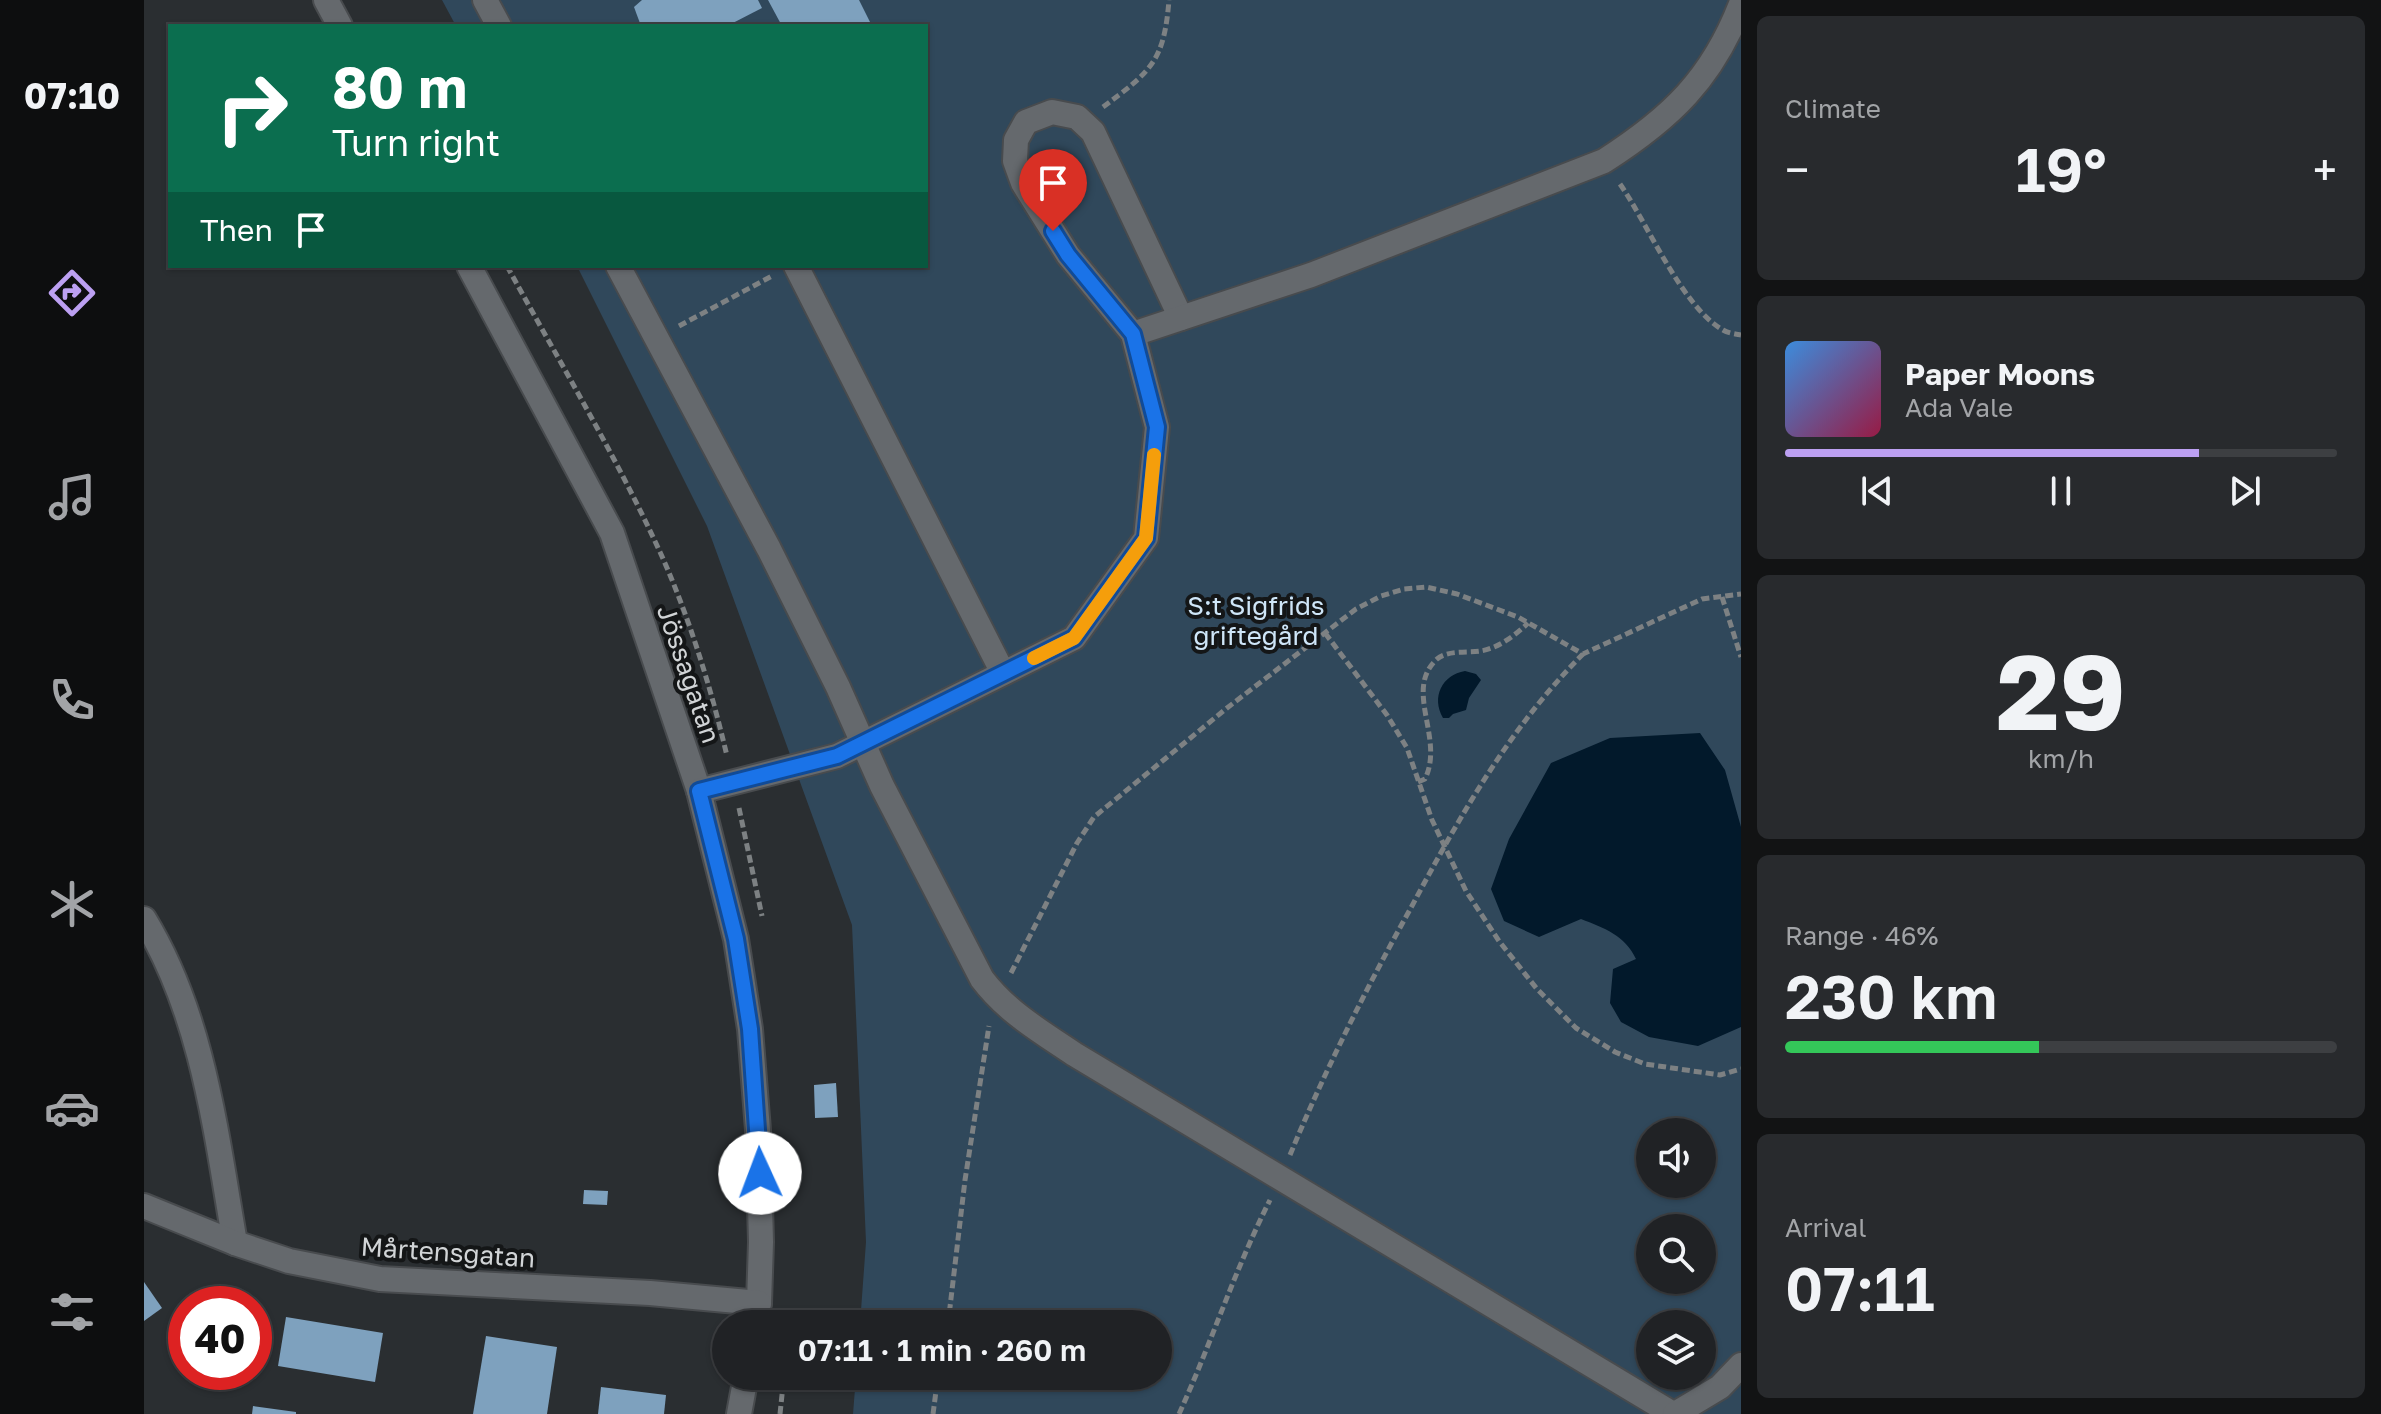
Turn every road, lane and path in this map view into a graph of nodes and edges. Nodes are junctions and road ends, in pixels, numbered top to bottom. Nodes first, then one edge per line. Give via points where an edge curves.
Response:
1 (326, 0) edge
2 (485, 0) edge
3 (1169, 0) edge
4 (1741, 4) edge
5 (339, 24) edge
6 (498, 24) edge
7 (1082, 121) junction
8 (1604, 161) junction
9 (470, 268) edge
10 (619, 268) edge
11 (787, 270) edge
12 (1181, 318) junction
13 (1133, 334) junction
14 (1741, 335) edge
15 (657, 338) junction
16 (1741, 594) edge
17 (1722, 597) junction
18 (1528, 623) junction
19 (1325, 633) junction
20 (1583, 654) junction
21 (1741, 657) edge
22 (1003, 673) junction
23 (865, 743) junction
24 (1418, 782) junction
25 (699, 791) junction
26 (1444, 847) junction
27 (144, 919) edge
28 (998, 1000) junction
29 (1740, 1073) edge
30 (1281, 1178) junction
31 (144, 1206) edge
32 (235, 1243) junction
33 (735, 1310) edge
34 (757, 1310) edge
35 (950, 1310) edge
36 (1741, 1365) edge
37 (743, 1390) edge
38 (783, 1390) edge
39 (936, 1390) edge
40 (739, 1414) edge
41 (780, 1414) edge
42 (933, 1414) edge
43 (1179, 1414) edge
44 (1674, 1414) edge

1 - 5 street
2 - 6 street
3 - 7 path via 1166,35 1156,60 1143,76
4 - 8 street via 1728,38 1701,79 1670,113
7 - 12 street via 1093,132
7 - 13 street via 1052,112 1026,122 1016,140 1015,161 1068,255
8 - 12 street via 1311,275
8 - 14 path via 1701,312 1724,331
9 - 25 street, Jössagatan via 612,533
10 - 15 street
11 - 15 path
11 - 22 street
12 - 13 street
13 - 22 street via 1157,427 1146,538 1074,638
15 - 23 street
16 - 17 path
17 - 20 path via 1702,599
17 - 21 path
18 - 19 path via 1426,587 1381,596
18 - 20 path
18 - 24 path via 1495,647 1442,655 1430,666 1422,692 1433,756 1425,779
19 - 24 path via 1387,715 1407,748
19 - 28 path via 1094,817
20 - 26 path via 1522,722
22 - 23 street
23 - 25 street via 837,756
23 - 28 street via 889,800
24 - 26 path
25 - 34 street, Jössagatan via 736,939 750,1029 760,1173
26 - 29 path via 1499,941 1576,1028 1645,1064
26 - 30 path via 1375,973
27 - 32 street via 165,953 205,1070
28 - 30 street via 1074,1054
28 - 35 path via 990,1017
30 - 43 path
30 - 44 street
31 - 32 street, Mårtensgatan
32 - 33 street, Mårtensgatan via 289,1261 380,1279 636,1292
36 - 44 street via 1720,1387
37 - 40 street
38 - 41 path
39 - 42 path

